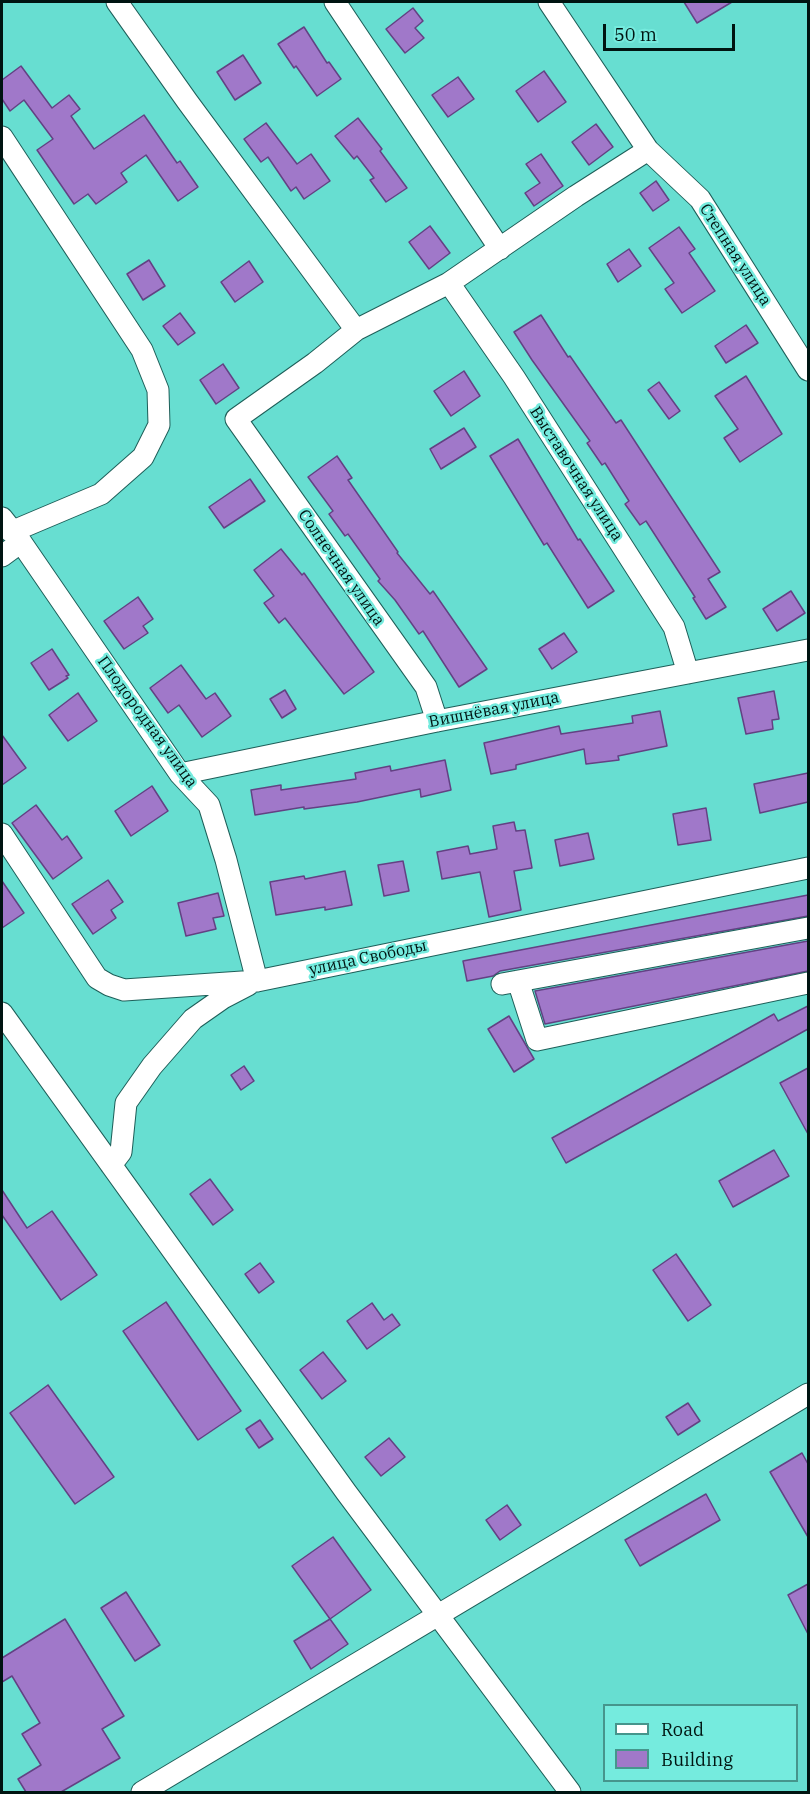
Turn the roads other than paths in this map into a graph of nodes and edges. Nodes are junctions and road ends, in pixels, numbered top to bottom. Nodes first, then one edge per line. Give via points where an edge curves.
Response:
1 (117, 2) edge
2 (335, 2) edge
3 (549, 2) edge
4 (2, 137) edge
5 (648, 150) junction
6 (500, 249) junction
7 (449, 283) junction
8 (356, 330) junction
9 (808, 370) edge
10 (11, 531) edge
11 (2, 556) edge
12 (808, 650) edge
13 (688, 673) junction
14 (437, 721) junction
15 (180, 774) junction
16 (2, 834) edge
17 (808, 868) edge
18 (808, 928) edge
19 (257, 981) junction
20 (808, 983) edge
21 (2, 1013) edge
22 (111, 1165) junction
23 (808, 1394) edge
24 (438, 1616) junction
25 (142, 1792) edge
26 (570, 1792) edge

1 - 8 street
2 - 6 street
3 - 5 street, Степная улица
4 - 10 street via 142,350 158,390 159,425 143,457 101,494
5 - 6 street
5 - 9 street, Степная улица via 700,200
6 - 7 street
7 - 8 street
7 - 13 street, Выставочная улица via 674,627
8 - 14 street, Солнечная улица via 236,419 426,687
10 - 11 street
10 - 15 street, Плодородная улица
12 - 13 street, Вишнёвая улица
13 - 14 street, Вишнёвая улица
14 - 15 street, Вишнёвая улица
15 - 19 street, Плодородная улица via 209,805
16 - 19 street, улица Свободы via 97,978 109,985 124,990
17 - 19 street, улица Свободы
18 - 20 street via 510,982 537,1040
19 - 22 street via 223,998 194,1019 152,1066 126,1103 121,1152
21 - 22 street
22 - 24 street
23 - 24 street
24 - 25 street
24 - 26 street

